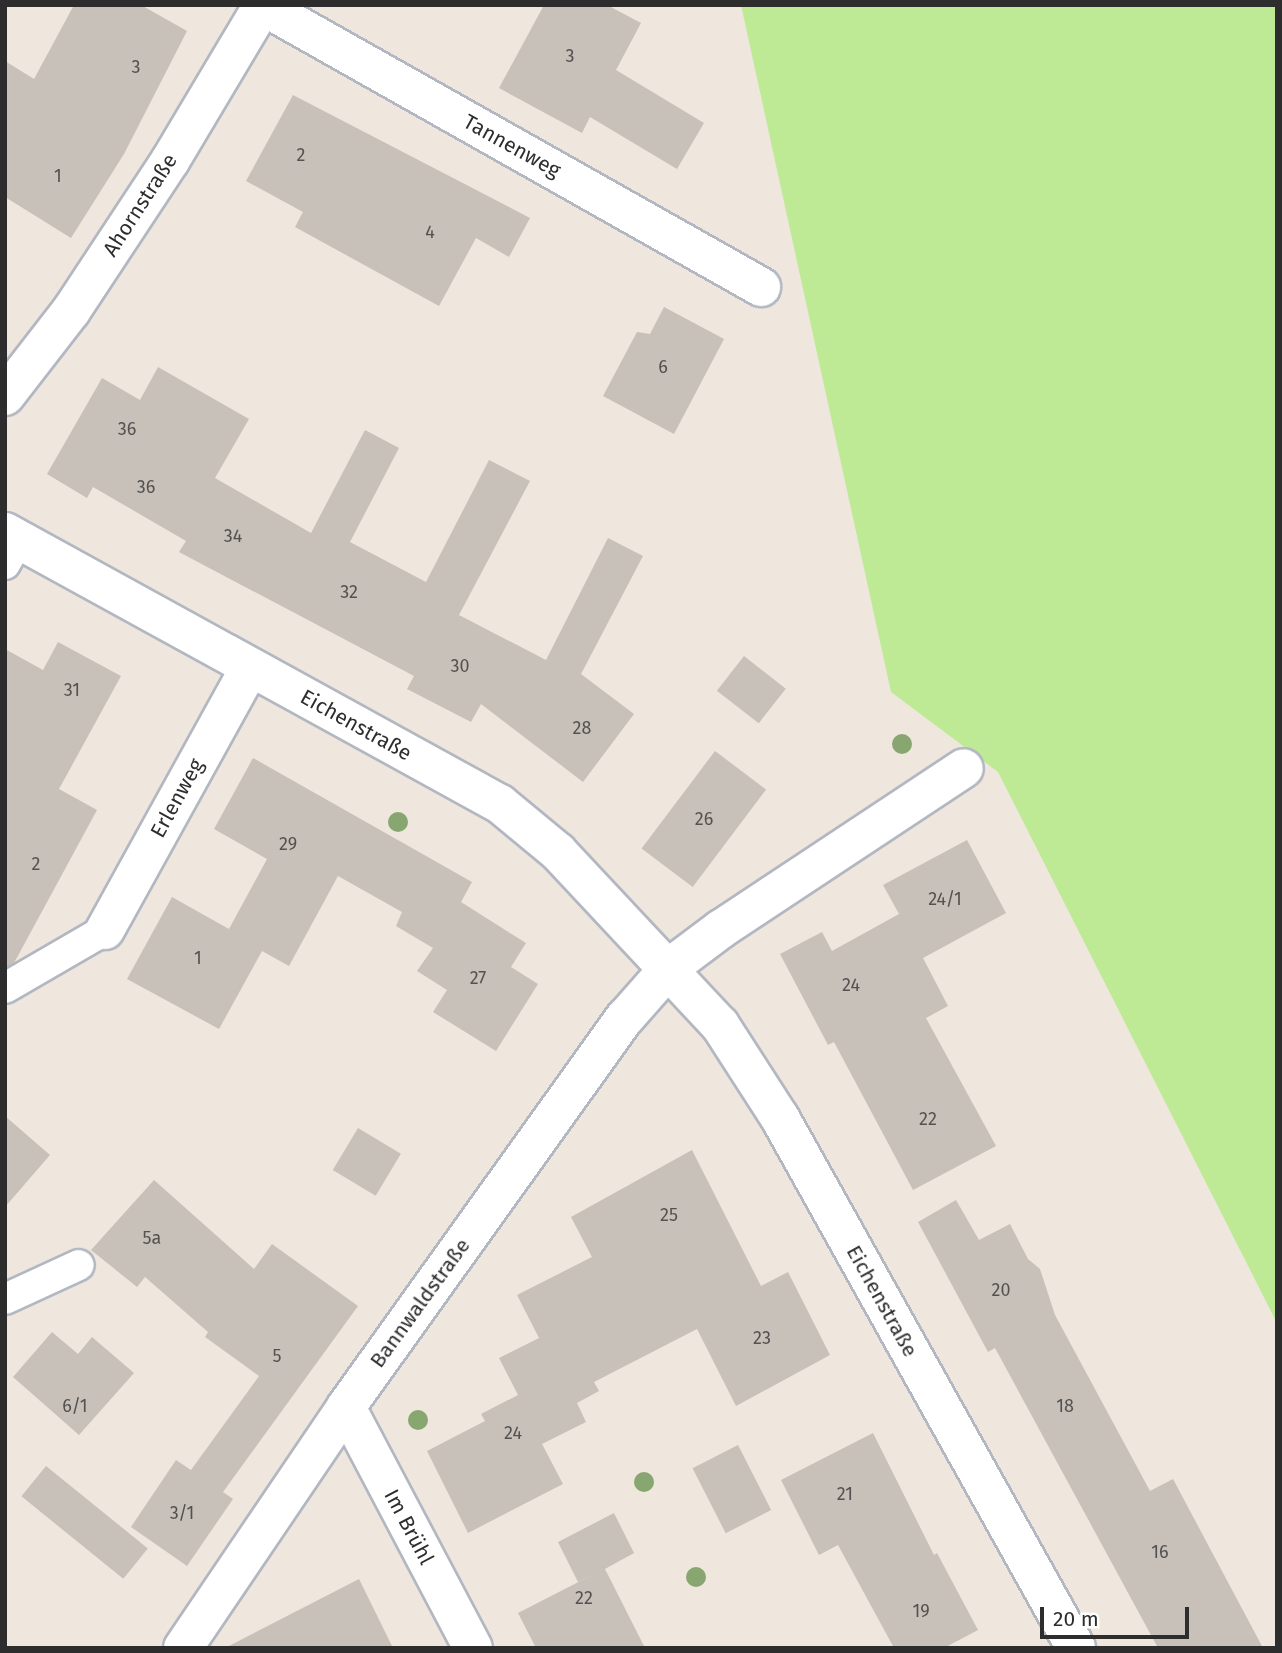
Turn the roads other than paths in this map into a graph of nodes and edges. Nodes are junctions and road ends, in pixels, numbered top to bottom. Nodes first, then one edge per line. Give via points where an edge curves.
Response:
1 (263, 5) edge
2 (761, 287) dead end
3 (5, 396) edge
4 (10, 545) edge
5 (250, 667) junction
6 (964, 768) dead end
7 (105, 930) joint
8 (669, 968) junction
9 (5, 989) edge
10 (79, 1265) dead end
11 (5, 1299) edge
12 (346, 1407) junction
13 (183, 1648) edge
14 (473, 1648) edge
15 (1076, 1648) edge

1 - 2 street, Tannenweg
1 - 3 street, Ahornstraße via 170,160 71,311
4 - 5 street, Eichenstraße
5 - 7 street, Erlenweg
5 - 8 street, Eichenstraße via 500,804 558,852
6 - 8 street
7 - 9 lane
8 - 12 street, Bannwaldstraße via 625,1018
8 - 15 street, Eichenstraße via 720,1025 780,1118
10 - 11 lane
12 - 13 street, Bannwaldstraße
12 - 14 street, Im Brühl

